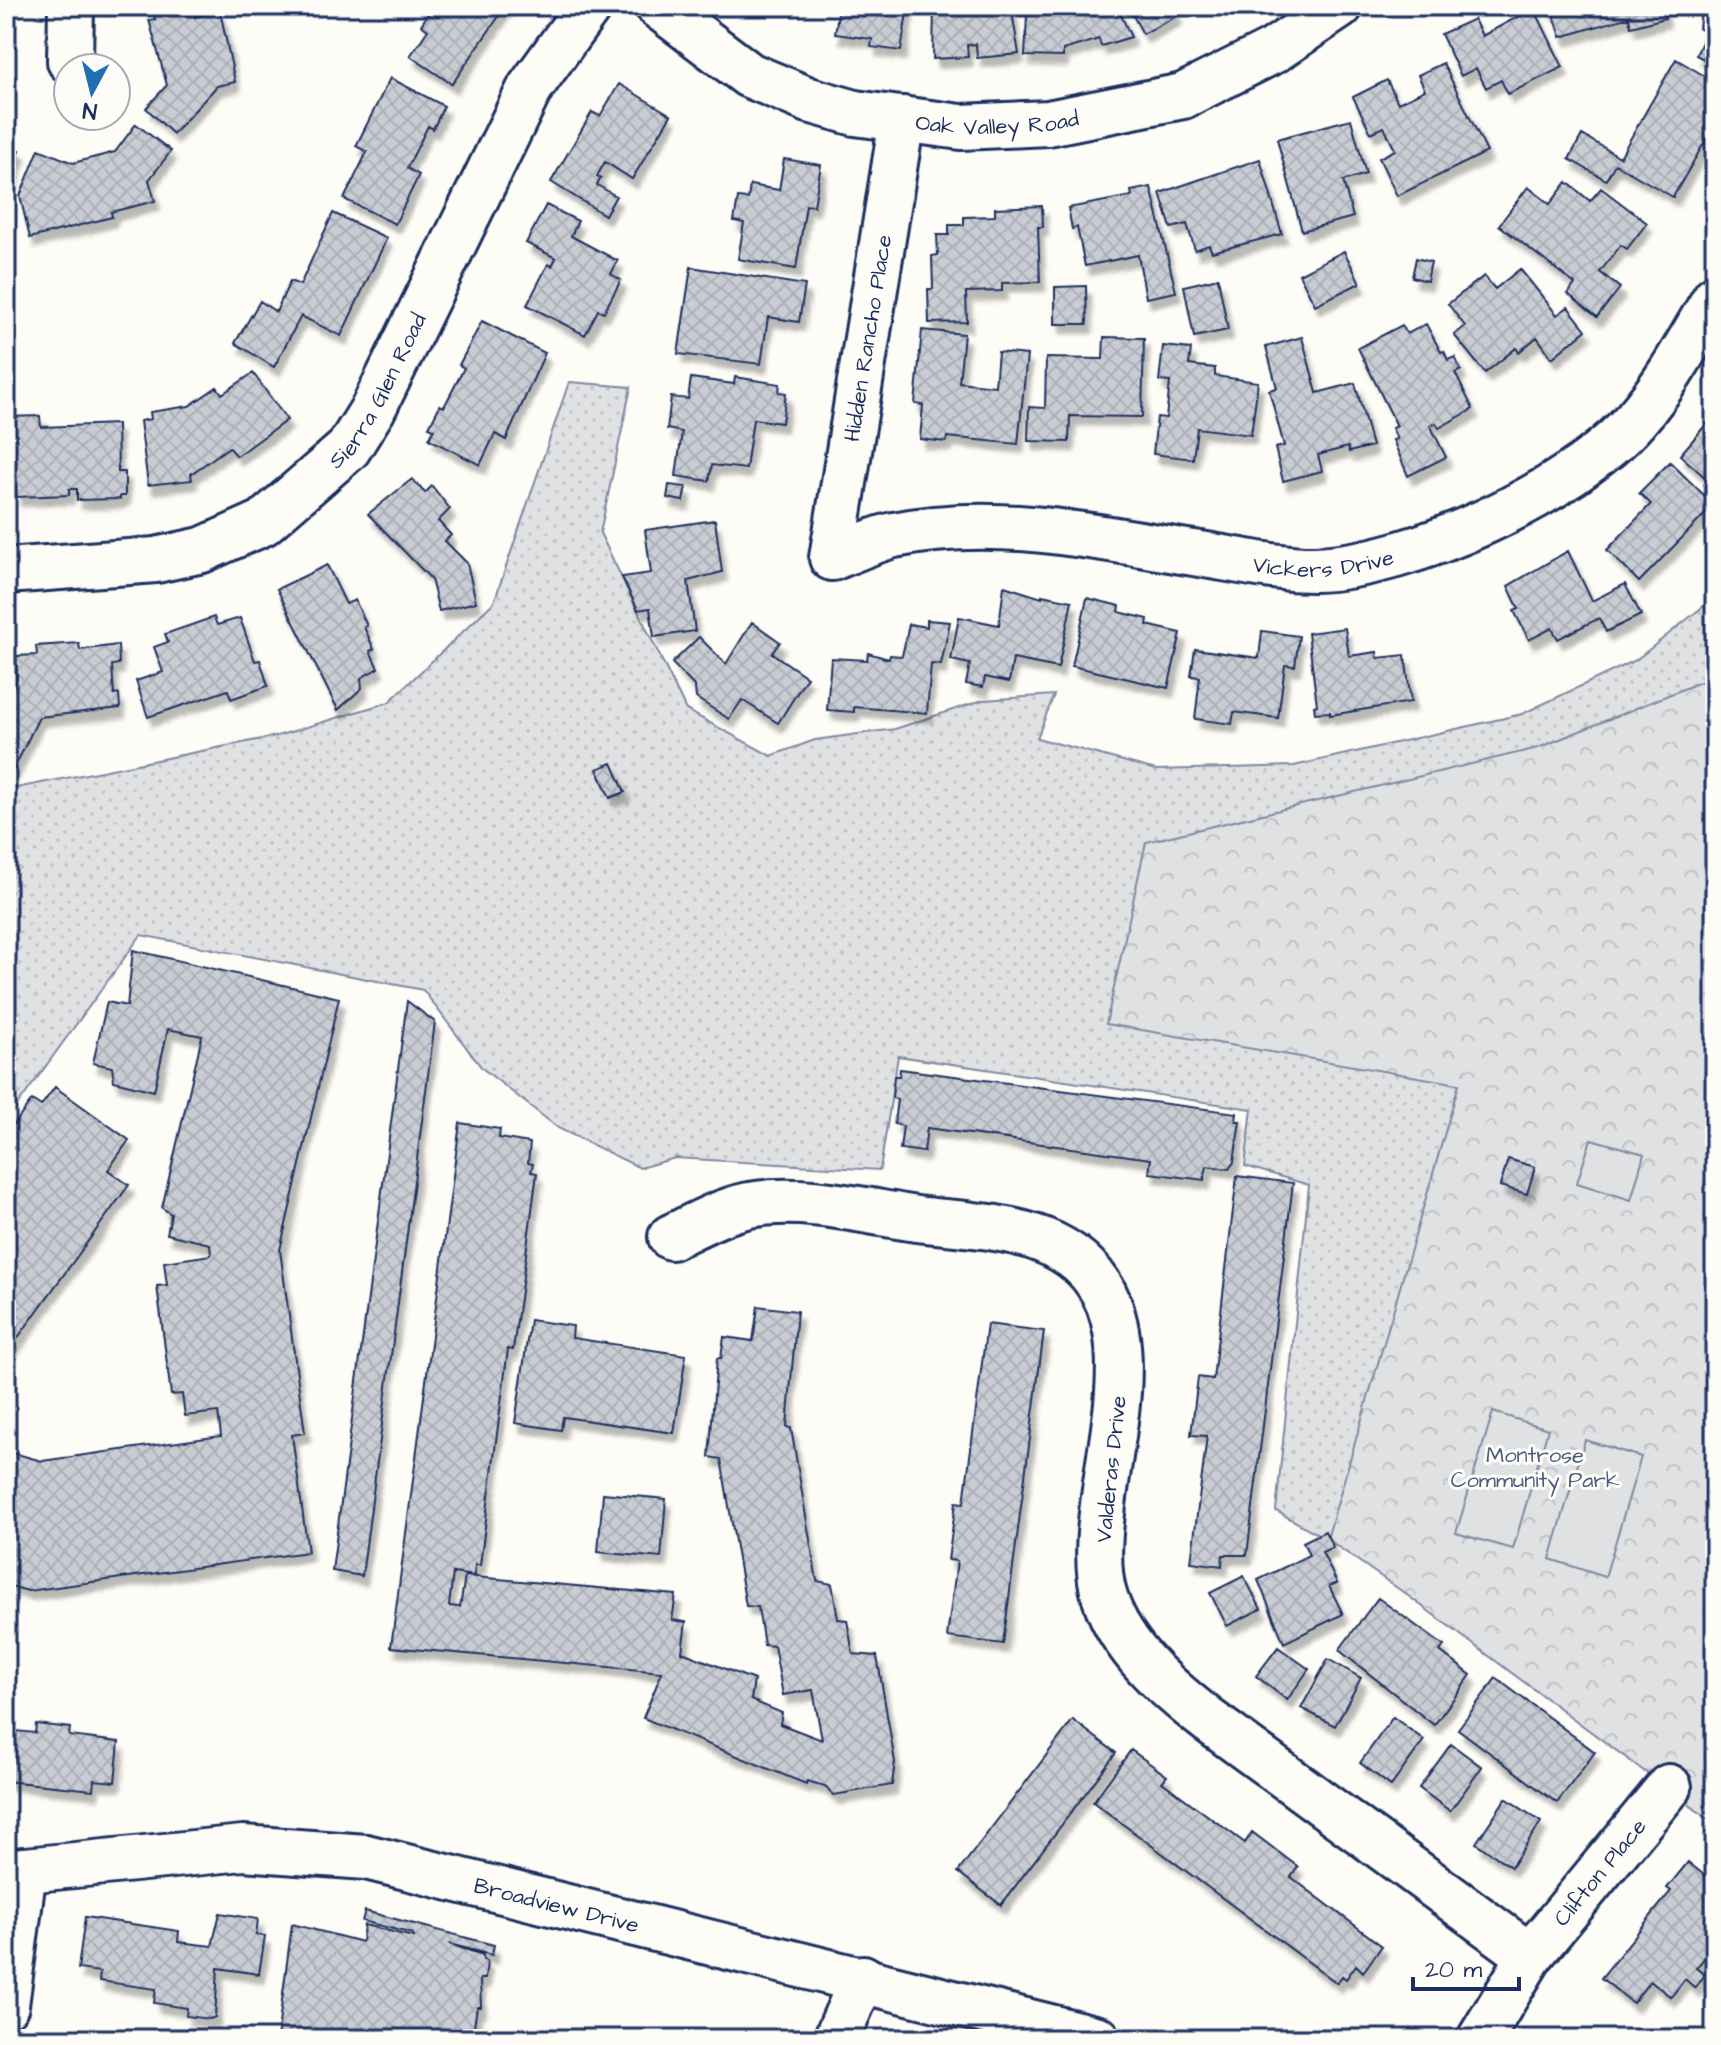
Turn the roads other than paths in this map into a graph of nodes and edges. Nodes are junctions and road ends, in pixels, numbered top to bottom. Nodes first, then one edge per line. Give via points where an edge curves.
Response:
1 (71, 6) edge
2 (589, 6) edge
3 (658, 6) edge
4 (1340, 6) edge
5 (70, 52) edge
6 (902, 119) junction
7 (1715, 298) edge
8 (832, 558) joint
9 (6, 571) edge
10 (671, 1237) dead end
11 (1669, 1787) dead end
12 (15, 1871) edge
13 (1530, 1956) junction
14 (863, 1978) junction
15 (6, 2005) edge
16 (836, 2039) edge
17 (1098, 2039) edge
18 (1480, 2039) edge

1 - 5 street
2 - 9 street, Sierra Glen Road via 530,88 373,409 348,449 263,523 202,550 156,560
3 - 6 street, Oak Valley Road via 749,75 809,100
4 - 6 street, Oak Valley Road via 1262,57 1183,96 1048,123 961,127
6 - 8 street, Hidden Rancho Place
7 - 8 street, Vickers Drive via 1666,382 1634,422 1602,448 1552,487 1446,540 1385,559 1313,569 1075,531 989,526 893,535
10 - 13 street, Valderas Drive via 721,1213 777,1202 996,1229 1041,1239 1071,1255 1113,1308 1121,1353 1101,1559 1104,1597 1134,1651 1208,1720
11 - 13 street, Clifton Place
12 - 14 street, Broadview Drive via 243,1848 366,1857
12 - 15 street
13 - 18 street, Clifton Place
14 - 16 street
14 - 17 street, Broadview Drive

